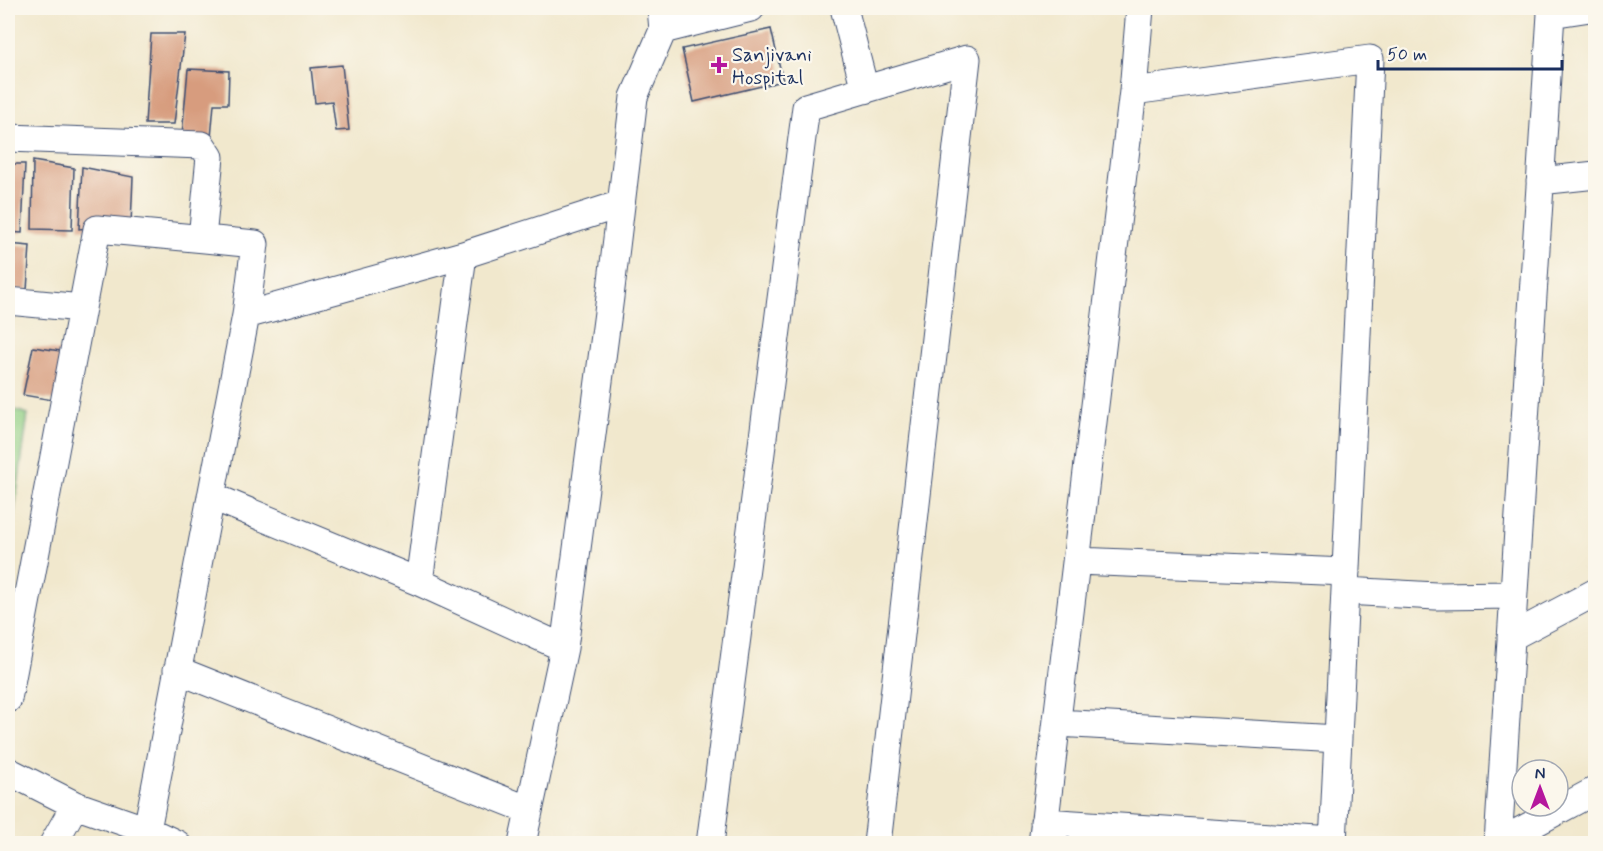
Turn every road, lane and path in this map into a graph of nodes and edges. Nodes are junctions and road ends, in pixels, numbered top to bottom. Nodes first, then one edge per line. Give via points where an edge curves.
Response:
1 (751, 8) edge
2 (843, 8) edge
3 (1140, 8) edge
4 (1590, 8) edge
5 (1551, 11) edge
6 (662, 19) edge
7 (865, 90) junction
8 (1133, 91) junction
9 (8, 138) edge
10 (1596, 175) edge
11 (1540, 181) junction
12 (621, 204) junction
13 (205, 239) junction
14 (463, 255) junction
15 (8, 301) edge
16 (82, 308) junction
17 (246, 315) junction
18 (211, 496) junction
19 (1077, 561) junction
20 (18, 576) edge
21 (419, 582) junction
22 (1345, 582) junction
23 (1596, 592) edge
24 (1514, 595) junction
25 (1511, 636) junction
26 (564, 648) junction
27 (177, 670) junction
28 (8, 699) edge
29 (1057, 723) junction
30 (1338, 739) junction
31 (8, 771) edge
32 (1596, 790) edge
33 (75, 805) junction
34 (529, 810) junction
35 (147, 830) junction
36 (1043, 833) edge
37 (1333, 842) edge
38 (53, 843) edge
39 (177, 843) edge
40 (522, 843) edge
41 (710, 843) edge
42 (877, 843) edge
43 (1497, 843) edge

1 - 6 street
2 - 7 street
3 - 8 street
4 - 5 street
5 - 11 street
6 - 12 street via 634,97
7 - 41 street via 806,107
7 - 42 street via 967,59
8 - 19 street
8 - 22 street via 1370,59
9 - 13 street via 202,145 210,157
10 - 11 street
11 - 24 street
12 - 14 street
12 - 26 street
13 - 16 street via 97,229
13 - 17 street via 255,244
14 - 17 street
14 - 21 street
15 - 16 street
16 - 20 street
17 - 18 street
18 - 21 street
18 - 27 street
19 - 22 street
19 - 29 street
20 - 28 street
21 - 26 street
22 - 24 street via 1436,596
22 - 30 street
23 - 25 street
24 - 25 street
25 - 43 street
26 - 34 street
27 - 34 street
27 - 35 street
29 - 30 street
29 - 36 street
30 - 37 street
31 - 33 street
32 - 43 street
33 - 35 street
33 - 38 street
34 - 40 street
35 - 39 street
36 - 37 street

